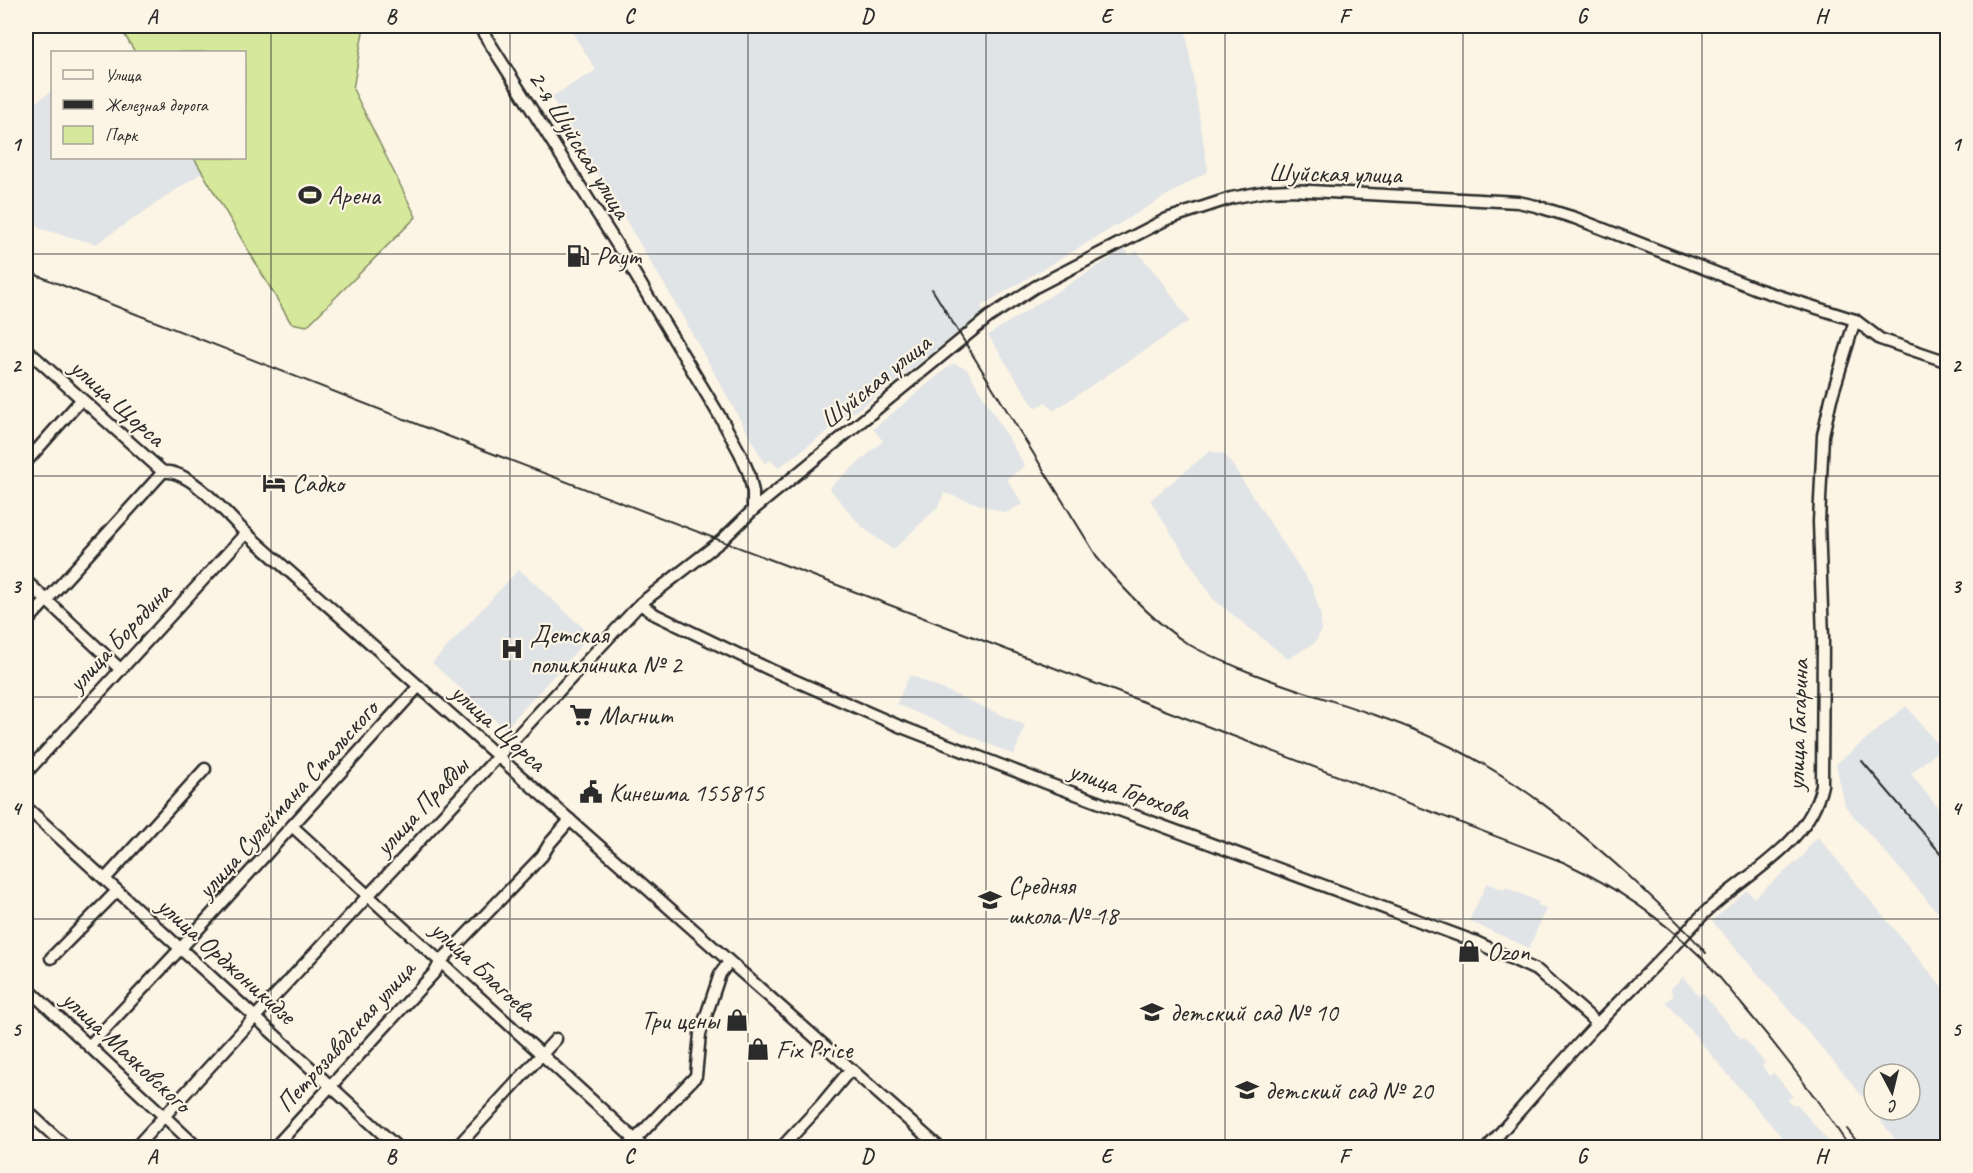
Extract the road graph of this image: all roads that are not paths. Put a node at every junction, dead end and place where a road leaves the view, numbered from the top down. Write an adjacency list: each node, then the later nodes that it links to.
1 (479, 26): 8 (street, 2-я Шуйская улица)
2 (1855, 320): 4 (street, Шуйская улица); 8 (street, Шуйская улица); 31 (street, улица Гагарина)
3 (26, 349): 5 (street, улица Щорса)
4 (1947, 362)
5 (81, 400): 6 (street); 7 (street, улица Щорса)
6 (26, 462)
7 (163, 472): 9 (street, улица Щорса); 11 (street)
8 (753, 510): 12 (street, улица Правды)
9 (246, 533): 14 (street, улица Бородина); 15 (street, улица Щорса)
10 (26, 581): 11 (street)
11 (46, 600): 13 (street); 14 (street)
12 (640, 604): 16 (street, улица Правды); 31 (street, улица Горохова)
13 (26, 623)
14 (119, 668): 18 (street, улица Бородина)
15 (419, 686): 16 (street, улица Щорса); 21 (street, улица Сулеймана Стальского)
16 (498, 756): 20 (street, улица Щорса); 24 (street, улица Правды)
17 (205, 770): 22 (street)
18 (26, 772)
19 (26, 807): 22 (street, улица Орджоникидзе)
20 (570, 820): 27 (street, Петрозаводская улица); 28 (street, улица Щорса)
21 (292, 826): 24 (street, улица Благоева); 25 (street, улица Сулеймана Стальского)
22 (105, 879): 25 (street, улица Орджоникидзе)
23 (113, 895): 26 (street)
24 (369, 895): 27 (street, улица Благоева); 30 (street, улица Правды)
25 (181, 948): 30 (street, улица Орджоникидзе); 33 (street, улица Сулеймана Стальского)
26 (51, 958)
27 (441, 961): 34 (street, улица Благоева); 36 (street, Петрозаводская улица)
28 (729, 962): 35 (street, улица Щорса); 39 (street)
29 (26, 988): 33 (street, улица Маяковского)
30 (256, 1016): 36 (street, улица Орджоникидзе); 38 (street, улица Правды)
31 (1598, 1024): 49 (street, улица Гагарина)
32 (556, 1039): 34 (street)
33 (89, 1046): 38 (street, улица Маяковского)
34 (542, 1054): 39 (street, улица Благоева); 45 (street)
35 (851, 1069): 47 (street); 48 (street, улица Щорса)
36 (331, 1085): 43 (street, Петрозаводская улица); 44 (street, улица Орджоникидзе)
37 (26, 1110): 40 (street)
38 (164, 1116): 41 (street, улица Правды); 42 (street, улица Маяковского)
39 (631, 1143): 46 (street, улица Благоева)
40 (67, 1148)
41 (135, 1148)
42 (198, 1148)
43 (274, 1148)
44 (398, 1148)
45 (456, 1148)
46 (644, 1148)
47 (781, 1148)
48 (940, 1148)
49 (1486, 1148)

